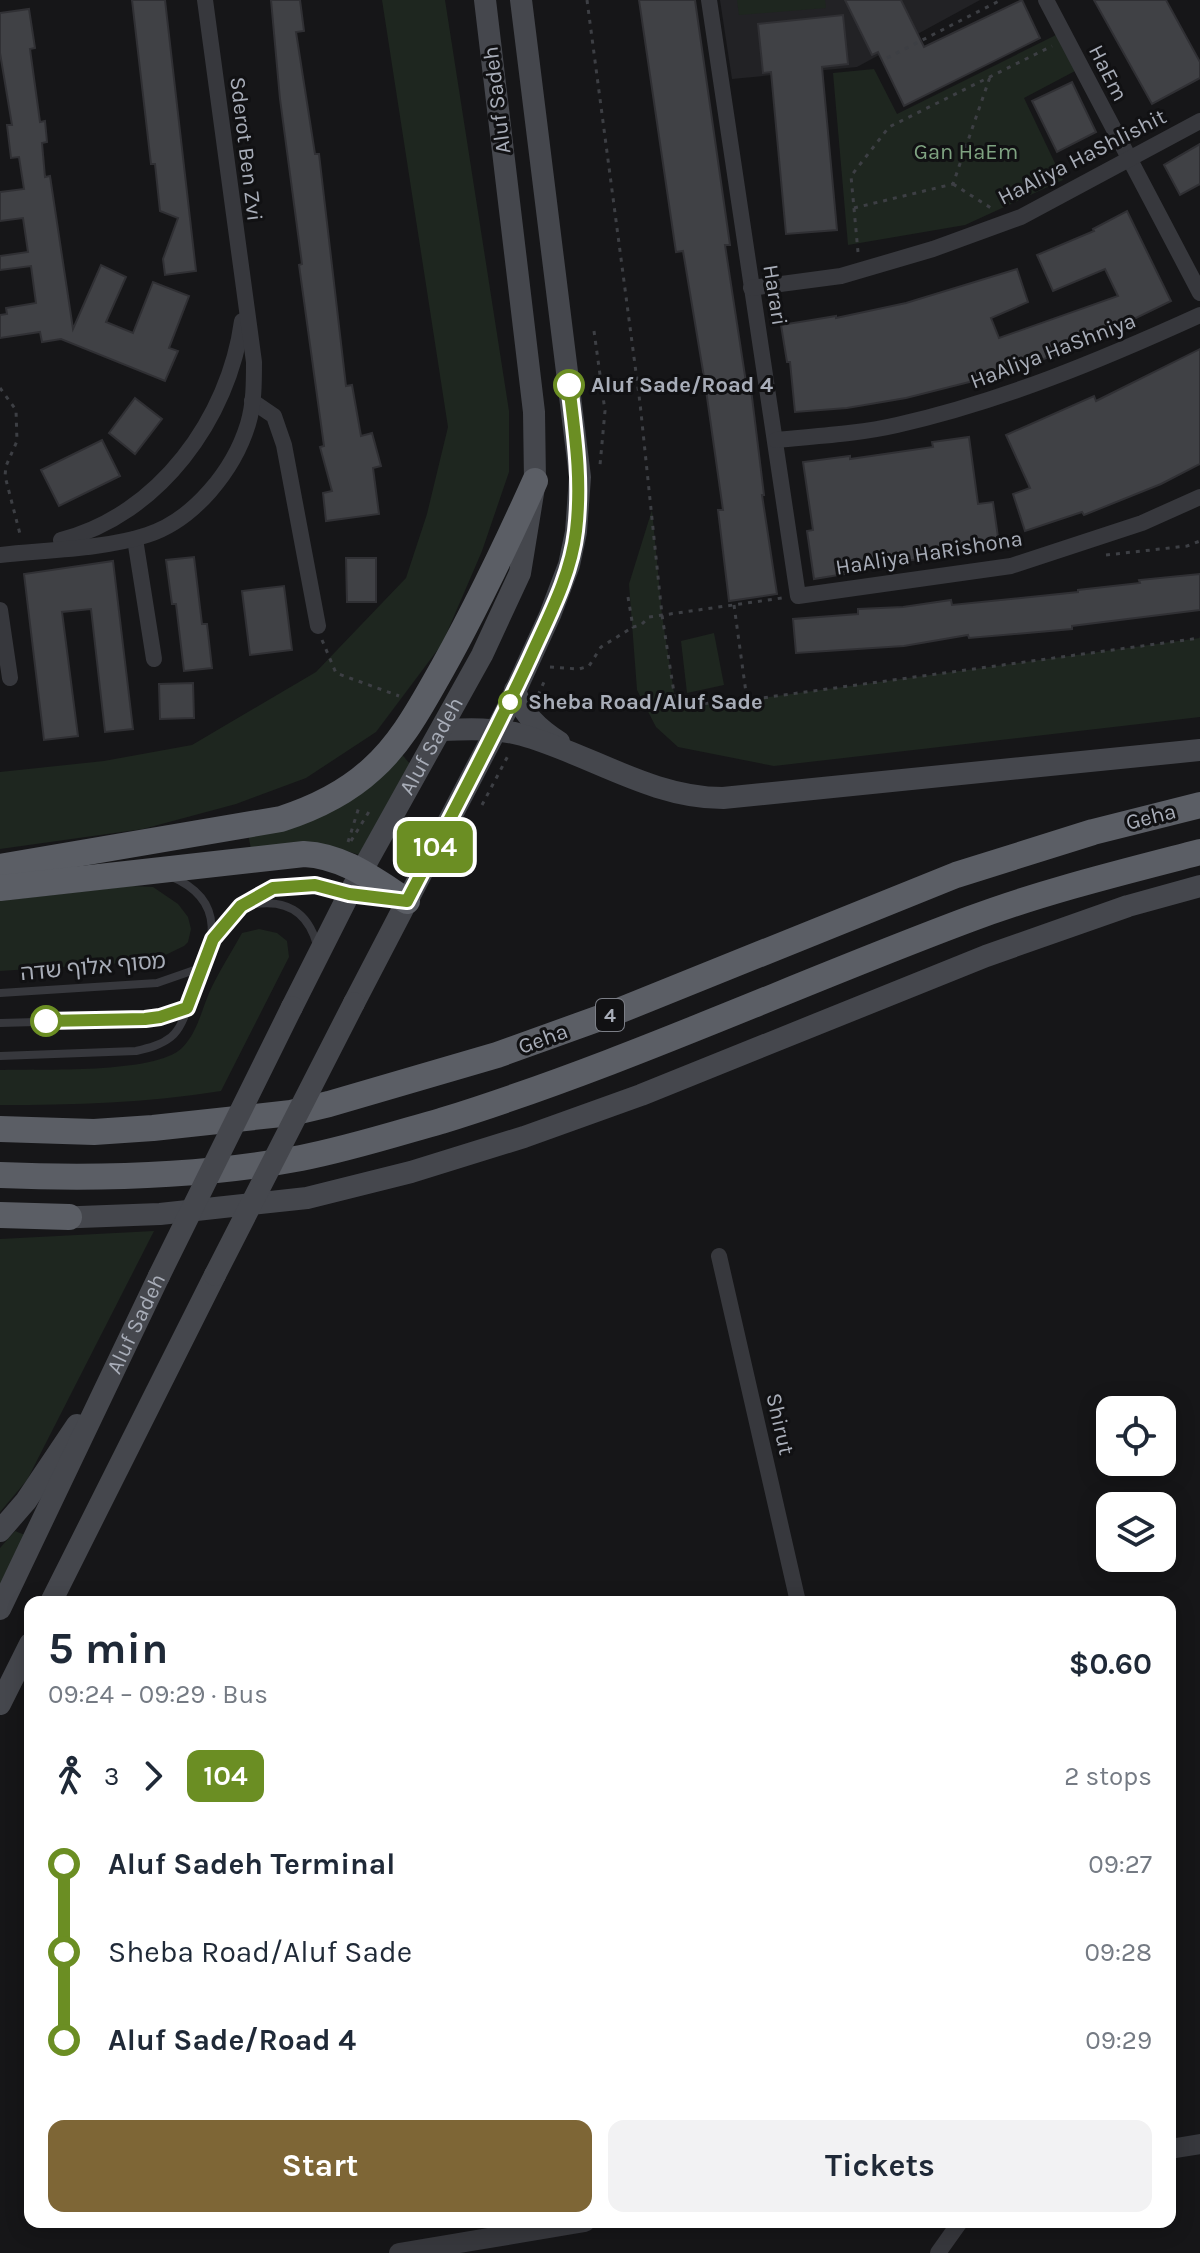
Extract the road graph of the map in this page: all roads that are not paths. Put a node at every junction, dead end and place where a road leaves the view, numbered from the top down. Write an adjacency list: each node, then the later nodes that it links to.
1 (205, 0): 10 (street, Sderot Ben Zvi)
2 (485, 0): 14 (main road, Aluf Sadeh)
3 (521, 0): 23 (main road, Aluf Sadeh)
4 (709, 0): 8 (street, Harari)
5 (1046, 0): 7 (street, HaEm)
6 (1200, 121): 7 (street, HaAliya HaShlishit)
7 (1128, 159): 8 (street, HaAliya HaShlishit); 9 (street, HaEm)
8 (751, 288): 13 (street, Harari)
9 (1200, 293)
10 (244, 303): 12 (street); 17 (street)
11 (1200, 315): 13 (street, HaAliya HaShniya)
12 (252, 401): 16 (street); 20 (street)
13 (776, 440): 18 (street, Harari)
14 (535, 481): 24 (main road, Aluf Sadeh); 30 (highway)
15 (1200, 497): 18 (street, HaAliya HaRishona)
16 (135, 539): 17 (street); 21 (street)
17 (0, 555)
18 (798, 596)
19 (0, 610): 22 (street)
20 (318, 626)
21 (154, 659)
22 (10, 678)
23 (515, 690): 25 (main road, Aluf Sadeh); 27 (main road)
24 (442, 730): 25 (main road); 32 (main road, Aluf Sadeh)
25 (495, 731): 27 (main road); 35 (main road, Aluf Sadeh)
26 (1200, 750): 27 (main road)
27 (573, 752)
28 (1200, 805): 44 (highway, Geha / 4)
29 (1200, 852): 45 (highway, Geha / 4)
30 (0, 867)
31 (155, 870): 32 (highway); 34 (highway); 37 (lane)
32 (351, 876): 35 (highway); 36 (lane); 38 (main road, Aluf Sadeh)
33 (1200, 886): 47 (main road)
34 (0, 888)
35 (407, 901): 52 (main road, Aluf Sadeh, bridge)
36 (241, 906): 37 (lane); 38 (lane)
37 (213, 939): 39 (lane)
38 (317, 959): 50 (main road, Aluf Sadeh, bridge)
39 (203, 967): 40 (lane, מסוף אלוף שדה); 41 (lane)
40 (0, 993)
41 (187, 1008): 42 (lane); 43 (lane)
42 (0, 1023)
43 (0, 1056)
44 (0, 1129)
45 (0, 1175)
46 (0, 1215): 47 (highway)
47 (69, 1217): 48 (main road)
48 (0, 1222)
49 (719, 1256): 53 (street, Shirut)
50 (114, 1372): 51 (main road); 54 (main road, Aluf Sadeh)
51 (0, 1531)
52 (54, 1596)
53 (797, 1596)
54 (0, 1609)
55 (24, 1656): 56 (main road)
56 (0, 1704)
57 (1200, 2144): 58 (street)
58 (1176, 2148)
59 (549, 2228): 61 (street)
60 (956, 2228): 62 (street)
61 (399, 2253)
62 (938, 2253)

